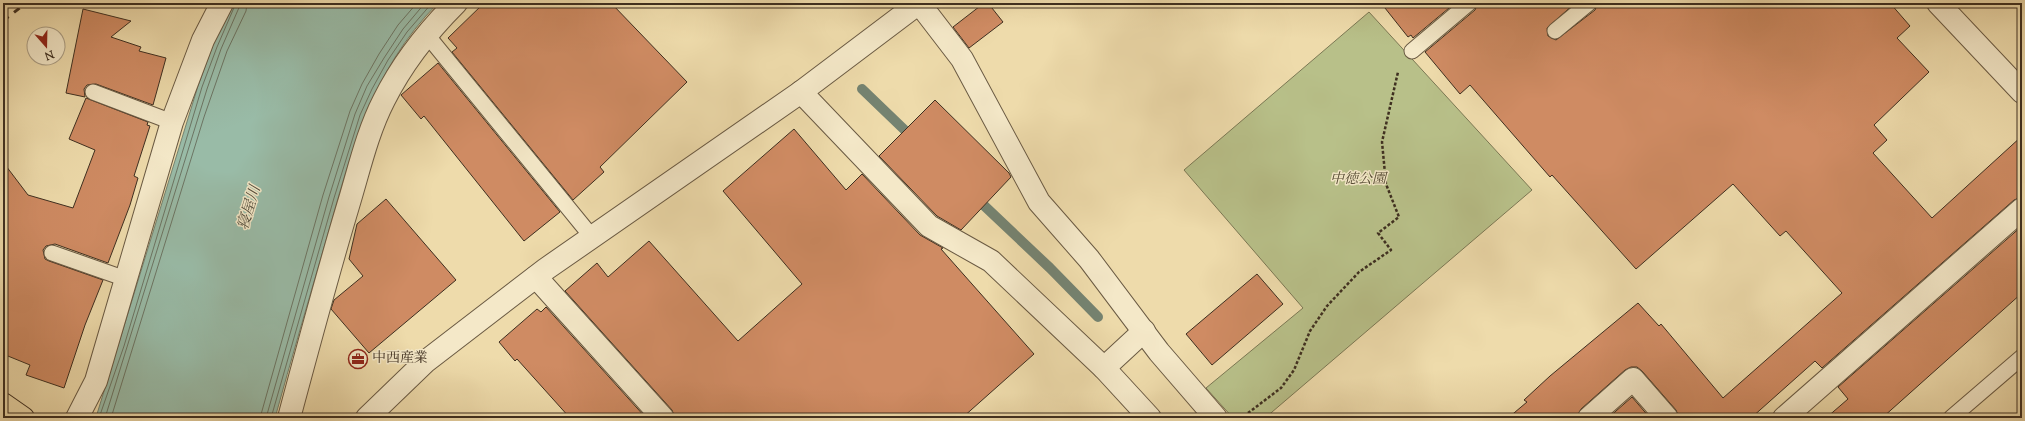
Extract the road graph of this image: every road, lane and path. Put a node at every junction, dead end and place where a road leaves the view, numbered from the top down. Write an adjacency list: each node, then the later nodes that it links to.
1 (222, 3): 13 (street)
2 (456, 3): 8 (street)
3 (919, 3): 11 (street); 19 (street)
4 (1469, 3): 9 (lane)
5 (1588, 3): 7 (lane)
6 (1938, 3): 12 (street)
7 (1555, 31)
8 (427, 35): 15 (lane); 25 (street)
9 (1412, 51): 30 (path)
10 (93, 92): 13 (lane)
11 (801, 92): 15 (street); 21 (street)
12 (2022, 92)
13 (172, 122): 18 (street)
14 (2022, 209): 33 (street)
15 (592, 237): 17 (street)
16 (52, 253): 18 (lane)
17 (536, 277): 26 (street); 27 (street)
18 (126, 278): 24 (street)
19 (1144, 331): 21 (street); 29 (street)
20 (2022, 357): 34 (lane)
21 (1104, 368): 28 (street)
22 (3, 404): 23 (main road)
23 (23, 418)
24 (77, 418)
25 (289, 418)
26 (367, 418)
27 (663, 418)
28 (1150, 418)
29 (1216, 418)
30 (1242, 418)
31 (1589, 418): 32 (street)
32 (1667, 418)
33 (1784, 418)
34 (1951, 418)

